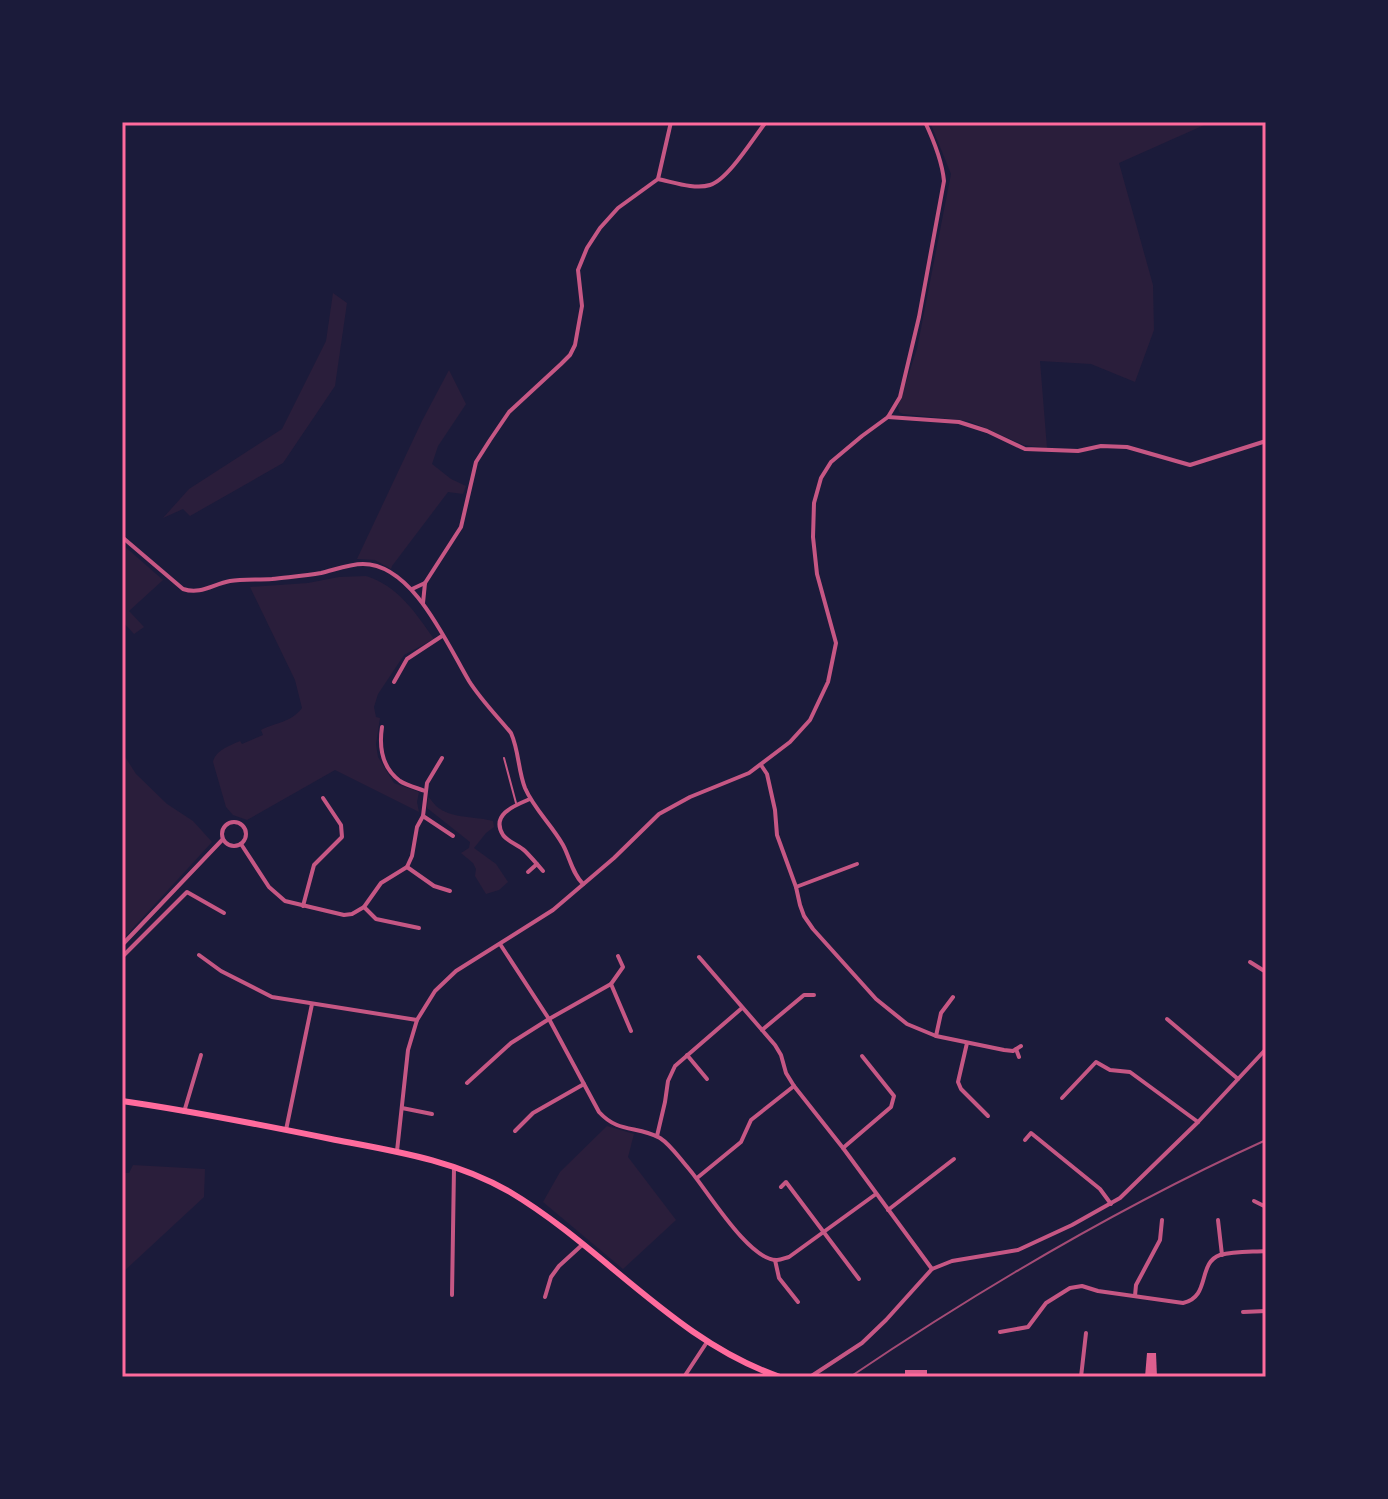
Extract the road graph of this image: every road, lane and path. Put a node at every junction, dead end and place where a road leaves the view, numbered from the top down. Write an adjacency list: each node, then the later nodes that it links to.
1 (671, 122): 4 (street)
2 (766, 122): 4 (street)
3 (925, 122): 5 (street)
4 (658, 179): 8 (street)
5 (888, 417): 6 (street); 16 (street)
6 (1266, 441)
7 (122, 537): 9 (street)
8 (425, 583): 9 (street); 10 (street)
9 (412, 589): 10 (street)
10 (423, 603): 11 (street)
11 (442, 636): 12 (street); 19 (street)
12 (394, 682)
13 (382, 727): 17 (street)
14 (442, 758): 17 (street)
15 (504, 758): 20 (lane)
16 (761, 765): 30 (street); 31 (street)
17 (425, 791): 21 (street)
18 (323, 798): 33 (street)
19 (530, 799): 20 (street); 30 (street)
20 (516, 805): 25 (street)
21 (423, 816): 22 (street); 27 (street)
22 (453, 836)
23 (223, 839): 24 (street); 24 (street); 40 (street)
24 (241, 844): 33 (street)
25 (537, 864): 28 (street); 29 (street)
26 (857, 864): 31 (street)
27 (407, 867): 32 (street); 34 (street)
28 (543, 871)
29 (528, 872)
30 (583, 884): 39 (street)
31 (796, 887): 57 (street)
32 (450, 891)
33 (303, 906): 34 (street)
34 (364, 907): 37 (street)
35 (224, 913): 43 (street)
36 (410, 918): 37 (street)
37 (407, 925): 38 (street)
38 (419, 928)
39 (500, 944): 52 (street); 54 (street)
40 (122, 945)
41 (199, 955): 50 (street)
42 (618, 956): 47 (street)
43 (122, 957)
44 (699, 957): 51 (street)
45 (1250, 962): 46 (street)
46 (1266, 972)
47 (611, 984): 52 (street); 56 (street)
48 (814, 995): 55 (street)
49 (953, 997): 57 (street)
50 (312, 1004): 54 (street); 80 (street)
51 (742, 1008): 55 (street); 61 (street)
52 (549, 1019): 68 (street); 69 (street)
53 (1167, 1019): 67 (street)
54 (417, 1020): 74 (street)
55 (762, 1030): 70 (street)
56 (631, 1031)
57 (936, 1036): 58 (street)
58 (967, 1043): 64 (street); 75 (street)
59 (1266, 1049): 63 (street)
60 (201, 1055): 76 (street)
61 (687, 1055): 66 (street); 82 (street)
62 (862, 1056): 84 (street)
63 (1260, 1056): 65 (street); 67 (street)
64 (1019, 1057)
65 (1266, 1061)
66 (707, 1079)
67 (1238, 1079): 79 (street)
68 (467, 1083)
69 (584, 1084): 81 (street); 82 (street)
70 (794, 1086): 84 (street); 88 (street)
71 (1062, 1098): 79 (street)
72 (122, 1101): 76 (main road)
73 (987, 1104): 75 (street)
74 (402, 1108): 77 (street); 85 (street)
75 (983, 1110): 78 (street)
76 (184, 1112): 80 (main road)
77 (432, 1114)
78 (988, 1116)
79 (1198, 1122): 92 (street)
80 (286, 1130): 85 (main road)
81 (515, 1131)
82 (657, 1136): 88 (street)
83 (1025, 1140): 92 (street)
84 (843, 1148): 90 (street)
85 (397, 1151): 87 (main road)
86 (954, 1159): 94 (street)
87 (454, 1166): 98 (main road); 104 (street)
88 (697, 1178): 101 (street)
89 (781, 1187): 97 (street)
90 (876, 1194): 94 (street); 97 (street)
91 (1254, 1201): 93 (street)
92 (1111, 1204): 102 (street)
93 (1266, 1207)
94 (888, 1210): 102 (street)
95 (1162, 1220): 105 (street)
96 (1218, 1220): 100 (street)
97 (824, 1231): 101 (street); 103 (street)
98 (584, 1244): 106 (street); 112 (main road)
99 (1266, 1251): 100 (street)
100 (1222, 1255): 105 (street)
101 (775, 1260): 107 (street)
102 (932, 1269): 115 (street)
103 (859, 1279)
104 (452, 1295)
105 (1135, 1296): 110 (street)
106 (545, 1297)
107 (798, 1302)
108 (1266, 1311): 109 (street)
109 (1243, 1312)
110 (1000, 1332)
111 (1086, 1333): 116 (street)
112 (707, 1342): 113 (street); 114 (main road)
113 (684, 1377)
114 (780, 1377)
115 (810, 1377)
116 (1081, 1377)

